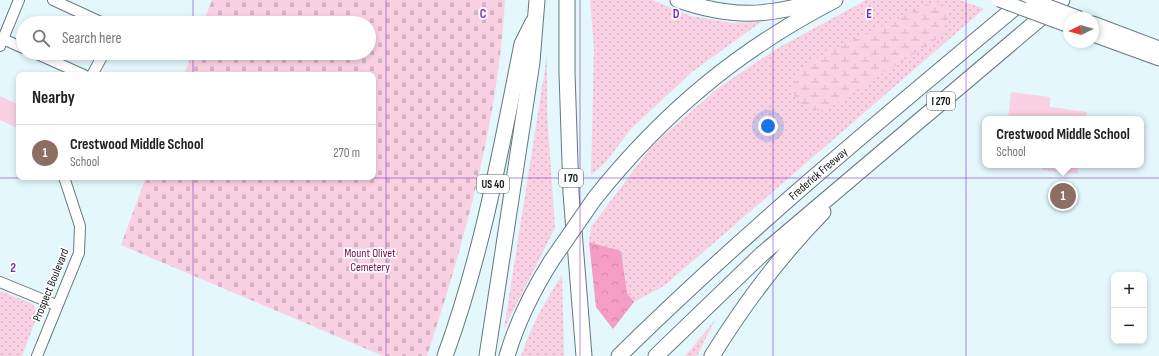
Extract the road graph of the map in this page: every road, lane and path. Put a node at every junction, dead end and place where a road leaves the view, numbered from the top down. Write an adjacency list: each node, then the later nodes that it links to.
1 (19, 0): 17 (street)
2 (53, 0): 13 (street)
3 (567, 0): 33 (highway, I 70)
4 (678, 0): 5 (highway)
5 (821, 0)
6 (835, 0): 32 (highway, bridge)
7 (999, 0): 14 (main road, bridge)
8 (1024, 0): 34 (highway, Frederick Freeway)
9 (1032, 0): 12 (main road, bridge)
10 (1062, 0): 25 (highway, I 270)
11 (537, 6): 30 (highway, US 40); 31 (highway)
12 (1064, 12)
13 (88, 16)
14 (1063, 24)
15 (1099, 25): 19 (main road)
16 (1099, 36): 20 (main road)
17 (2, 42): 18 (street)
18 (16, 46)
19 (1159, 48)
20 (1159, 59)
21 (51, 60): 23 (street)
22 (100, 60): 24 (street)
23 (77, 72)
24 (94, 72)
25 (889, 144): 35 (highway, Frederick Freeway); 36 (highway)
26 (65, 180): 28 (street, Prospect Boulevard)
27 (0, 282): 28 (street)
28 (56, 305): 29 (street, Prospect Boulevard)
29 (37, 356)
30 (445, 356)
31 (487, 356)
32 (507, 356)
33 (584, 356)
34 (619, 356)
35 (656, 356)
36 (712, 356)

